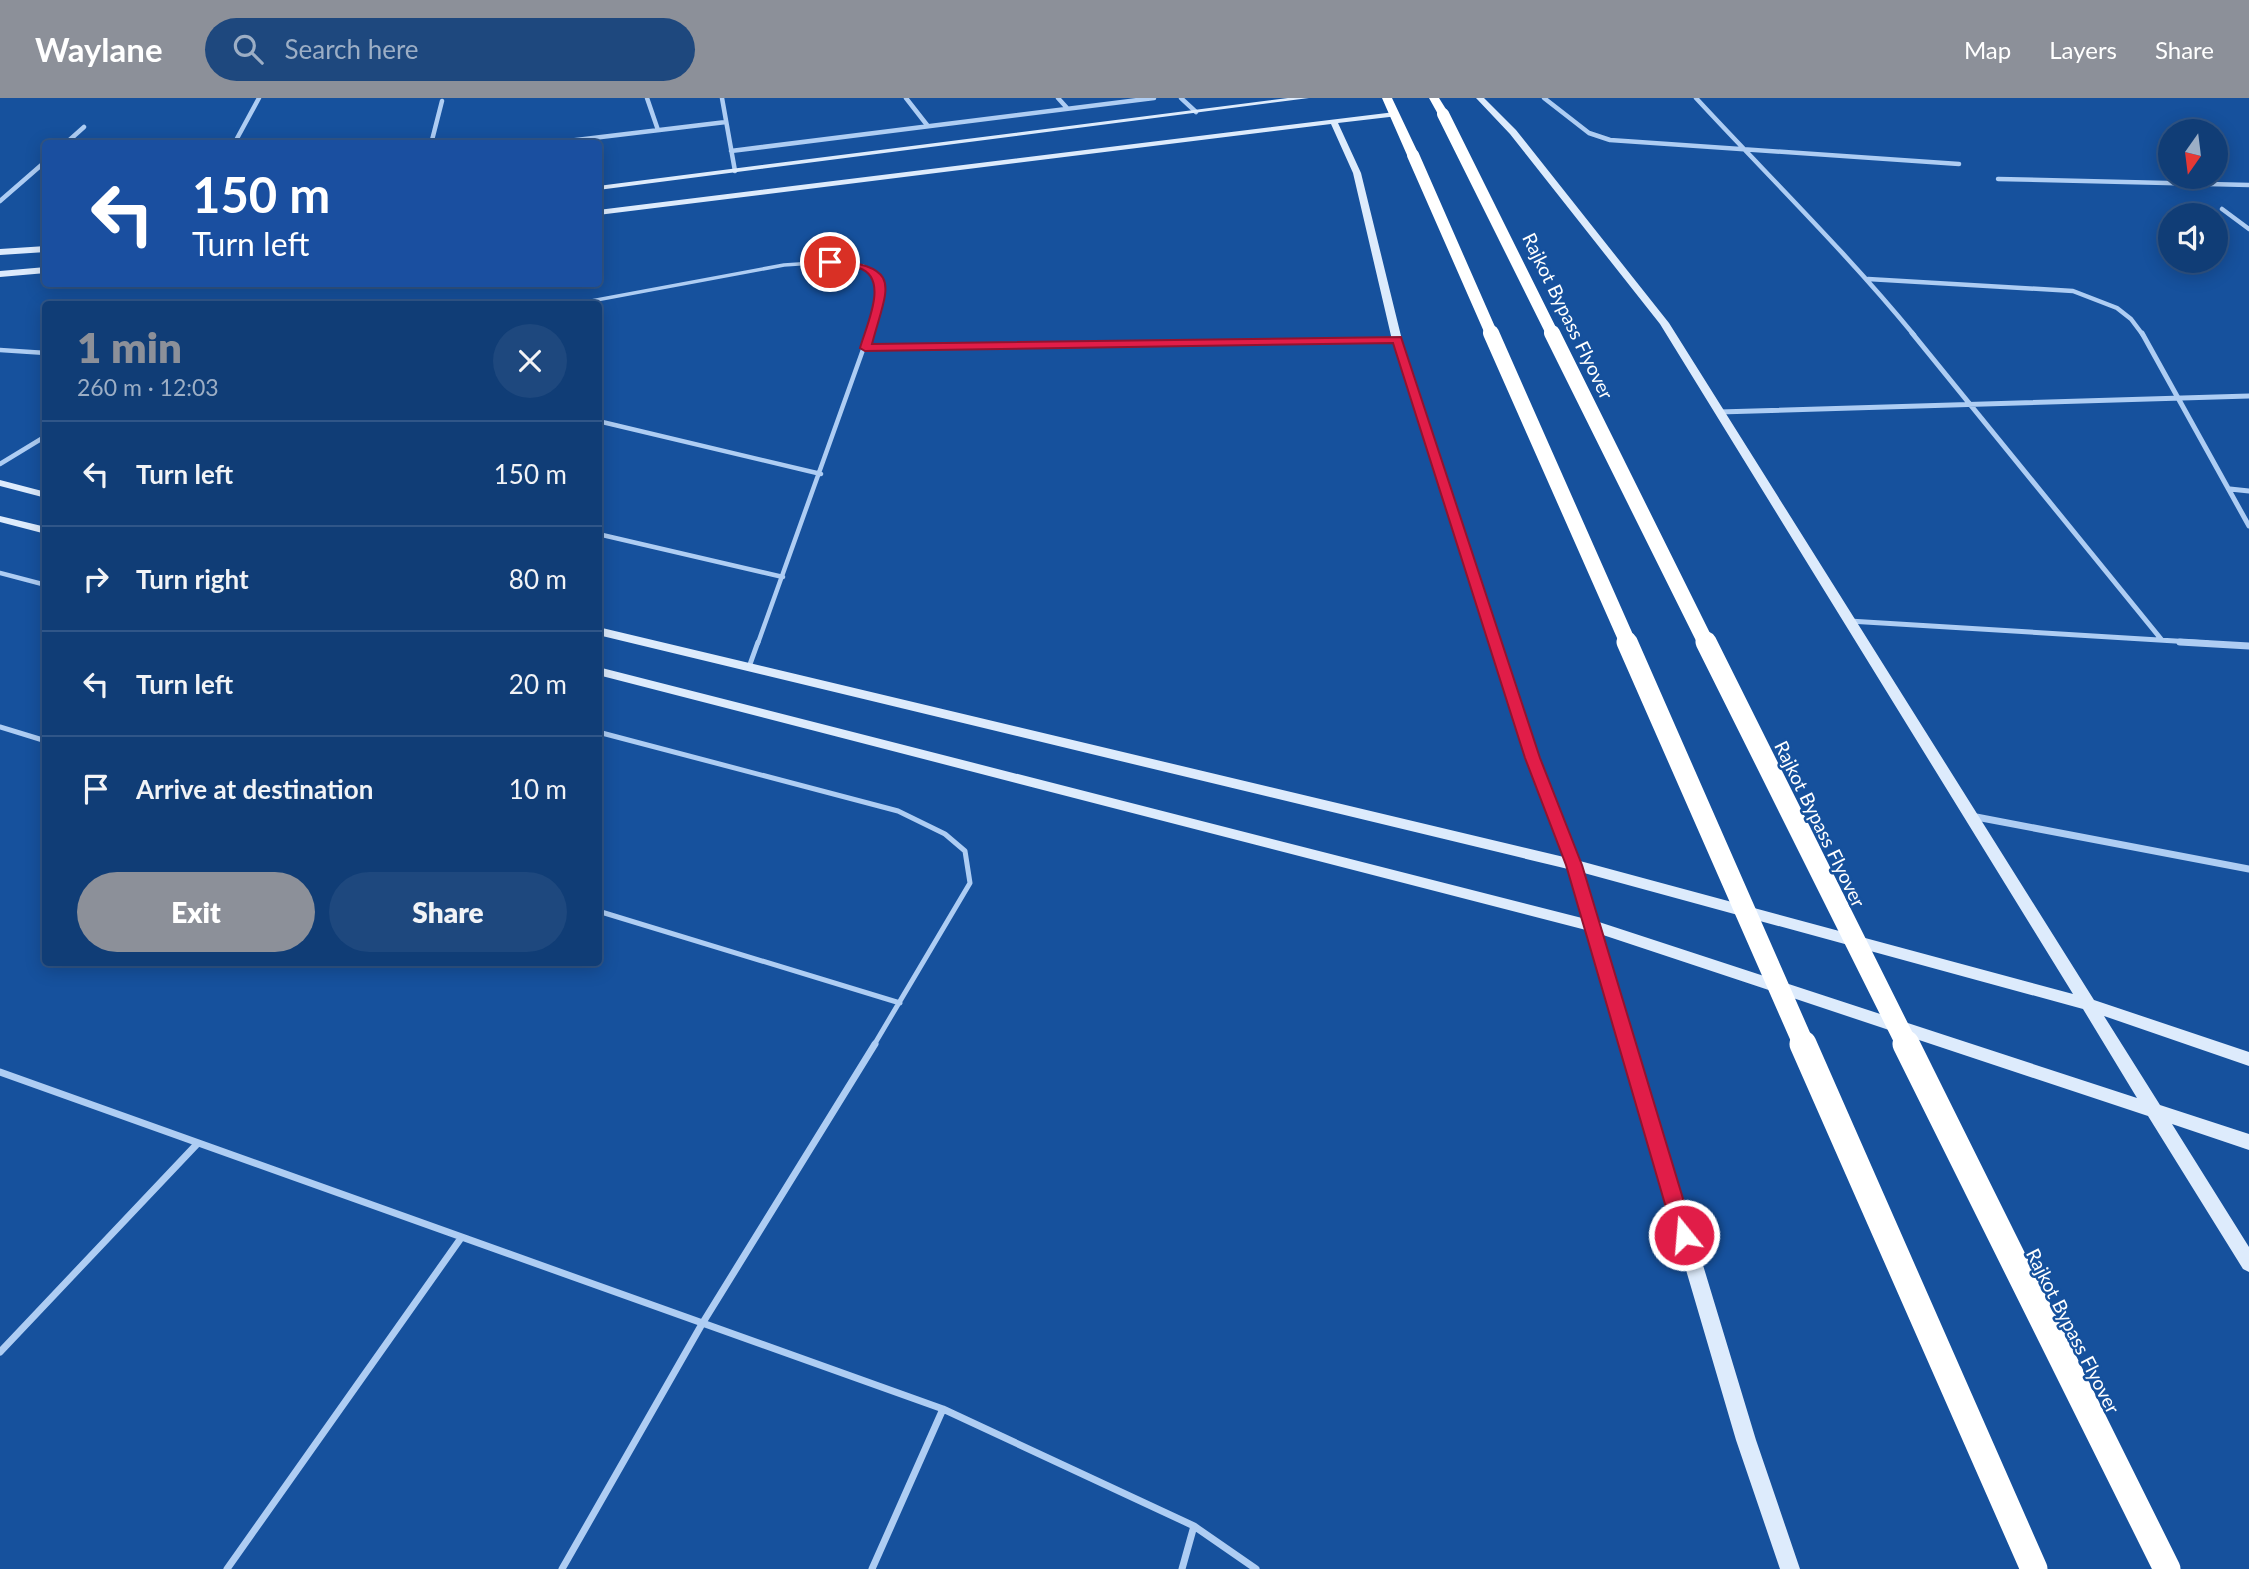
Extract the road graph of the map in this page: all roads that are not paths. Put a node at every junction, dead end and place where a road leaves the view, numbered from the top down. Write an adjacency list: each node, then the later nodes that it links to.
1 (259, 98): 24 (street)
2 (647, 98): 22 (street)
3 (722, 98): 19 (street)
4 (905, 98): 20 (street)
5 (1058, 98): 15 (street)
6 (1154, 98): 15 (street)
7 (1181, 98): 16 (street)
8 (1305, 98): 16 (street)
9 (1387, 98): 17 (highway)
10 (1480, 98): 52 (street)
11 (1544, 98): 27 (street)
12 (1696, 98): 27 (street)
13 (442, 101): 25 (street)
14 (1438, 106): 102 (highway, Rajkot Bypass Flyover, bridge)
15 (1067, 108): 20 (street)
16 (1196, 112): 31 (street)
17 (1395, 114): 18 (street); 101 (highway, bridge)
18 (1333, 121): 36 (street); 45 (street)
19 (726, 122): 22 (street); 28 (street)
20 (927, 125): 28 (street)
21 (84, 127): 23 (street)
22 (657, 130): 26 (street)
23 (69, 140)
24 (236, 140)
25 (432, 140)
26 (576, 140)
27 (1741, 149): 30 (street); 43 (street)
28 (731, 151): 31 (street)
29 (42, 164): 35 (street)
30 (1959, 164)
31 (735, 171): 34 (street)
32 (1997, 179): 33 (street)
33 (2249, 185)
34 (602, 188)
35 (1, 199)
36 (602, 212)
37 (2228, 213): 38 (street)
38 (2249, 229)
39 (42, 249): 40 (street)
40 (0, 252)
41 (42, 270): 42 (street)
42 (0, 274)
43 (1868, 279): 50 (street); 51 (street)
44 (591, 301): 46 (lane)
45 (1397, 340): 46 (lane); 78 (street)
46 (865, 348): 56 (lane)
47 (0, 350): 48 (lane)
48 (42, 353)
49 (2249, 396): 50 (street)
50 (2176, 398): 51 (street); 58 (street)
51 (1970, 404): 52 (street); 70 (street)
52 (1719, 412): 68 (street)
53 (602, 422): 56 (lane)
54 (42, 438): 55 (lane)
55 (0, 464)
56 (821, 474): 66 (lane)
57 (0, 483): 60 (street)
58 (2230, 489): 59 (street); 62 (street)
59 (2249, 491)
60 (42, 494)
61 (0, 519): 63 (street)
62 (2249, 526)
63 (42, 530)
64 (602, 535): 66 (lane)
65 (0, 573): 67 (lane)
66 (783, 577): 72 (lane)
67 (42, 584)
68 (1849, 621): 70 (street); 77 (street)
69 (602, 632): 72 (street)
70 (2161, 639): 71 (street)
71 (2249, 646)
72 (749, 668): 78 (street)
73 (602, 672): 81 (street)
74 (0, 727): 76 (lane)
75 (602, 733): 82 (lane)
76 (42, 740)
77 (1970, 816): 79 (street); 83 (street)
78 (1574, 865): 81 (street); 83 (street)
79 (2249, 869)
80 (602, 912): 82 (lane)
81 (1591, 926): 86 (street); 100 (street)
82 (900, 1003): 91 (lane)
83 (2090, 1006): 84 (street); 86 (street)
84 (2249, 1059)
85 (0, 1072): 88 (lane)
86 (2155, 1111): 87 (street); 90 (street)
87 (2249, 1142)
88 (198, 1143): 89 (lane); 92 (lane)
89 (461, 1238): 91 (lane); 95 (lane)
90 (2249, 1263)
91 (702, 1324): 93 (lane); 96 (lane)
92 (0, 1352)
93 (943, 1409): 94 (lane); 97 (lane)
94 (1194, 1526): 98 (lane); 99 (lane)
95 (227, 1569)
96 (562, 1569)
97 (872, 1569)
98 (1182, 1569)
99 (1256, 1569)
100 (1790, 1569)
101 (2034, 1569)
102 (2167, 1569)

